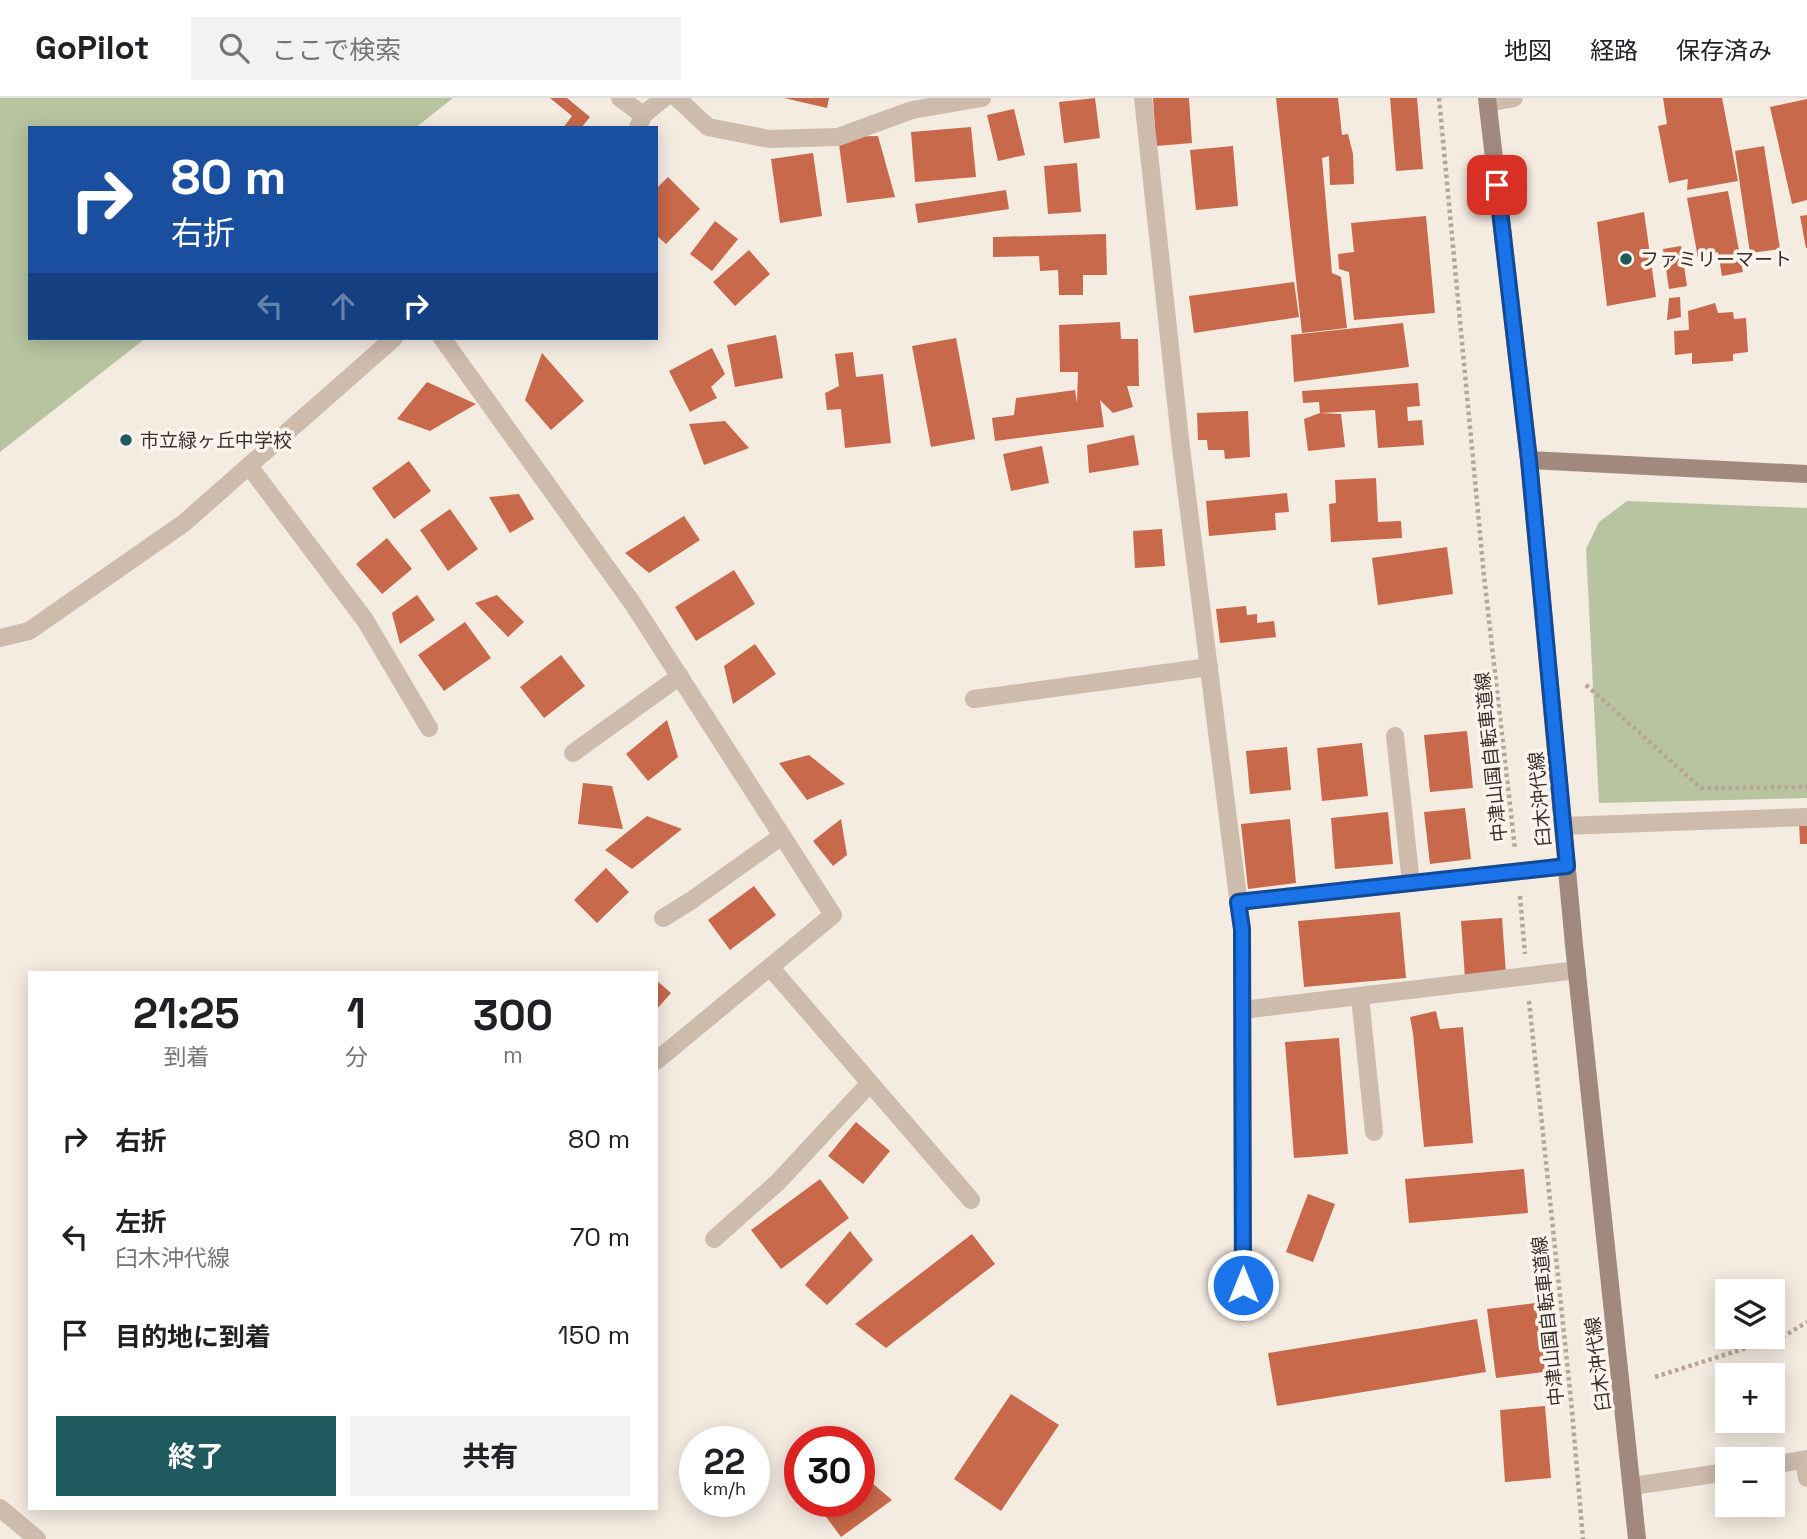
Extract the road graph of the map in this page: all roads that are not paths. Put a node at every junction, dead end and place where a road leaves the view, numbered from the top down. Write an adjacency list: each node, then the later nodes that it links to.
1 (620, 98): 8 (street)
2 (664, 98): 8 (street)
3 (677, 98): 4 (street)
4 (982, 98)
5 (1143, 98): 15 (street)
6 (1514, 98): 7 (street)
7 (1487, 100): 11 (main road, 臼木沖代線)
8 (640, 122)
9 (392, 340): 12 (street)
10 (443, 340): 16 (street)
11 (1529, 460): 13 (main road); 22 (main road, 臼木沖代線)
12 (249, 466): 14 (street); 18 (street)
13 (1807, 474)
14 (0, 638)
15 (1209, 667): 17 (street); 26 (street)
16 (680, 676): 20 (street); 23 (street)
17 (974, 699)
18 (429, 728)
19 (1395, 736): 25 (street)
20 (573, 753)
21 (1807, 817): 22 (street)
22 (1564, 826): 24 (main road, 臼木沖代線)
23 (782, 836): 27 (street); 28 (street)
24 (1567, 866): 25 (street); 29 (main road, 臼木沖代線)
25 (1411, 883): 26 (street)
26 (1238, 902): 31 (street)
27 (663, 918)
28 (770, 967): 32 (street); 33 (street)
29 (1577, 970): 30 (street); 42 (main road, 臼木沖代線)
30 (1360, 997): 31 (street); 34 (street)
31 (1242, 1010): 37 (street)
32 (658, 1059)
33 (870, 1083): 35 (street); 36 (street)
34 (1374, 1132)
35 (971, 1200)
36 (714, 1239)
37 (1243, 1313)
38 (1805, 1459): 39 (street); 41 (street)
39 (1785, 1463)
40 (1715, 1474): 42 (street)
41 (1807, 1478)
42 (1633, 1486): 45 (main road, 臼木沖代線)
43 (0, 1508): 44 (street)
44 (37, 1539)
45 (1637, 1539)

